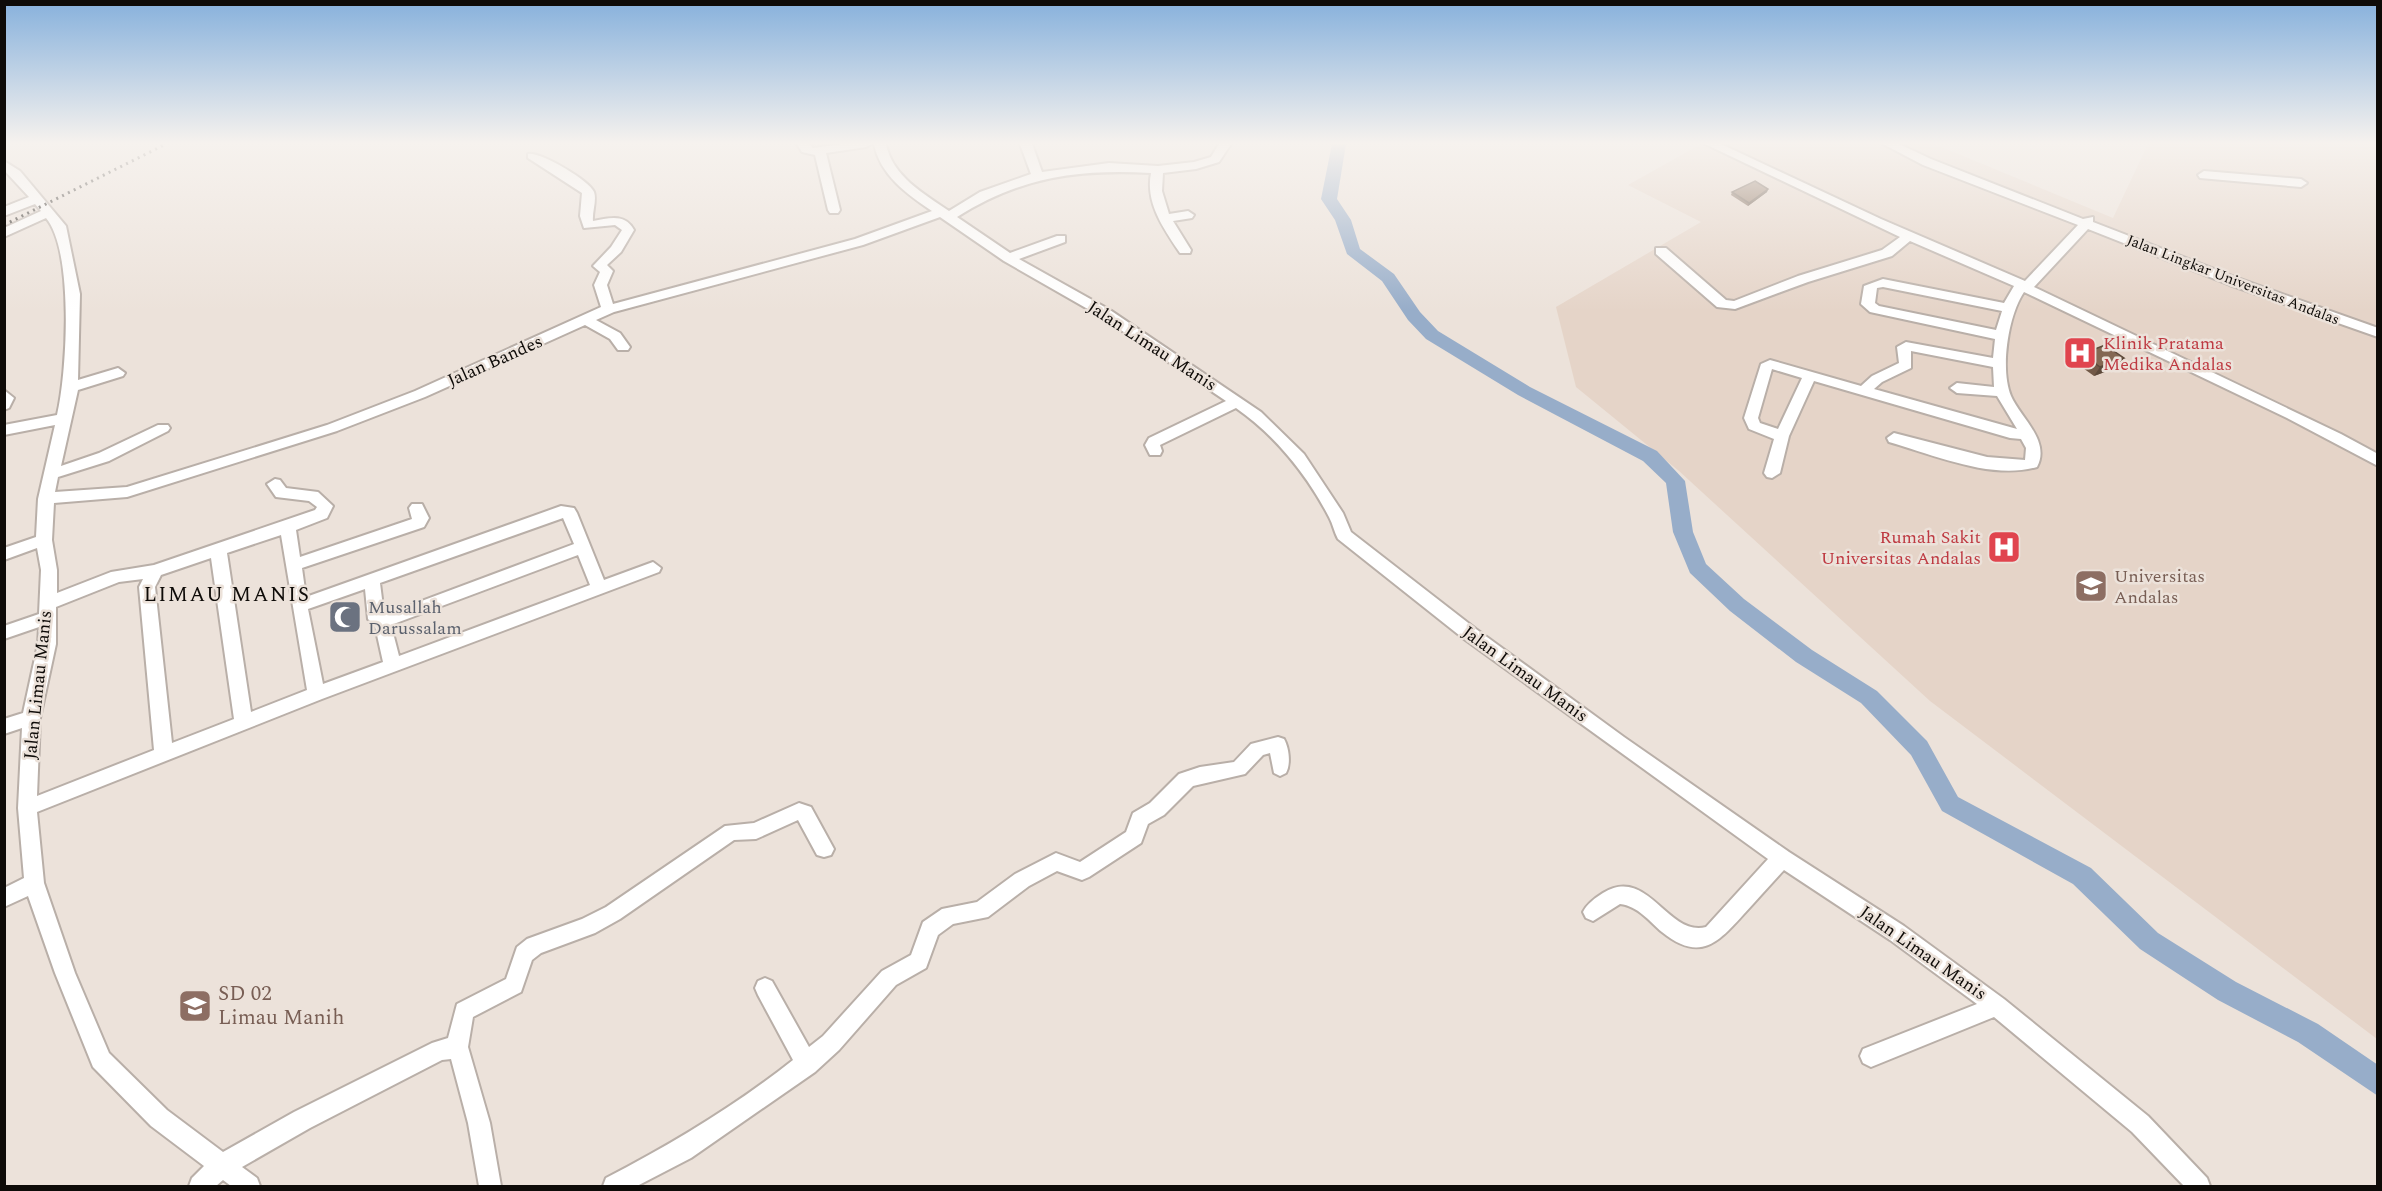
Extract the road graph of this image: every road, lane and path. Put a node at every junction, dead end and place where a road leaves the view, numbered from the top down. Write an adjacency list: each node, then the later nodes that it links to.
1 (34, 200): 12 (street)
2 (39, 200): 13 (street, Jalan Limau Manis)
3 (589, 200): 27 (street)
4 (832, 200): 11 (street)
5 (926, 200): 14 (street, Jalan Limau Manis)
6 (975, 200): 14 (street, Jalan Bandes)
7 (1158, 200): 16 (street)
8 (1831, 200): 19 (street)
9 (2031, 200): 17 (street, Jalan Lingkar Universitas Andalas)
10 (2036, 200): 17 (street, Jalan Lingkar Universitas Andalas)
11 (834, 210)
12 (4, 212)
13 (49, 212): 18 (street); 36 (street, Jalan Limau Manis)
14 (945, 214): 23 (street, Jalan Limau Manis); 27 (street, Jalan Bandes)
15 (1188, 215): 16 (street)
16 (1165, 218): 21 (street)
17 (2088, 222): 24 (street, Jalan Lingkar Universitas Andalas); 25 (street)
18 (4, 233)
19 (1909, 236): 22 (street); 25 (street)
20 (1061, 239): 23 (street)
21 (1185, 250)
22 (1661, 251)
23 (1010, 258): 41 (street, Jalan Limau Manis)
24 (2237, 280): 29 (street, Jalan Lingkar Universitas Andalas); 30 (street, Jalan Lingkar Universitas Andalas)
25 (2026, 286): 26 (street); 50 (street)
26 (2008, 308): 31 (street); 31 (street)
27 (609, 309): 28 (street, Jalan Bandes)
28 (587, 320): 32 (street); 57 (street, Jalan Bandes)
29 (2378, 327)
30 (2378, 333)
31 (2003, 336): 33 (street)
32 (623, 347)
33 (2000, 364): 38 (street); 39 (street)
34 (118, 373): 36 (street)
35 (1810, 375): 38 (street); 48 (street); 48 (street)
36 (71, 387): 44 (street, Jalan Limau Manis)
37 (1957, 388): 39 (street)
38 (1864, 391): 47 (street)
39 (2002, 392): 47 (street)
40 (4, 395): 42 (street)
41 (1236, 402): 51 (street); 82 (street, Jalan Limau Manis)
42 (4, 405)
43 (4, 418): 45 (street)
44 (63, 419): 45 (street); 55 (street, Jalan Limau Manis)
45 (4, 428)
46 (163, 428): 55 (street)
47 (2026, 433): 49 (street)
48 (1782, 436): 54 (street)
49 (1893, 438)
50 (2359, 446): 52 (street); 53 (street)
51 (1155, 451)
52 (2378, 452)
53 (2378, 461)
54 (1772, 473)
55 (52, 474): 57 (street, Jalan Limau Manis)
56 (275, 484): 59 (street)
57 (46, 499): 60 (street, Jalan Limau Manis)
58 (417, 508): 64 (street)
59 (288, 527): 62 (street); 64 (street)
60 (44, 540): 63 (street); 70 (street, Jalan Limau Manis)
61 (584, 546): 67 (street); 68 (street); 71 (street)
62 (218, 550): 66 (street); 76 (street)
63 (4, 554)
64 (294, 565): 69 (street)
65 (653, 568): 68 (street)
66 (155, 571): 70 (street); 78 (street)
67 (372, 581): 69 (street); 71 (street)
68 (599, 587): 73 (street)
69 (299, 606): 74 (street)
70 (47, 611): 72 (street); 75 (street, Jalan Limau Manis)
71 (382, 622): 73 (street)
72 (4, 633)
73 (393, 666): 74 (street)
74 (316, 694): 76 (street)
75 (32, 718): 77 (street); 80 (street, Jalan Limau Manis)
76 (244, 723): 78 (street)
77 (4, 726)
78 (164, 754): 80 (street)
79 (1280, 768): 90 (street)
80 (27, 808): 83 (street, Jalan Limau Manis)
81 (824, 849): 88 (street)
82 (1782, 858): 85 (street); 87 (street, Jalan Limau Manis)
83 (34, 883): 84 (street); 91 (street, Jalan Limau Manis)
84 (4, 898)
85 (1593, 912)
86 (765, 988): 90 (street)
87 (1997, 1006): 89 (street); 96 (street, Jalan Limau Manis)
88 (457, 1047): 91 (street); 94 (street)
89 (1871, 1056)
90 (807, 1064): 95 (street)
91 (221, 1166): 92 (street); 93 (street, Jalan Limau Manis)
92 (200, 1186)
93 (249, 1186)
94 (490, 1186)
95 (614, 1186)
96 (2199, 1186)

